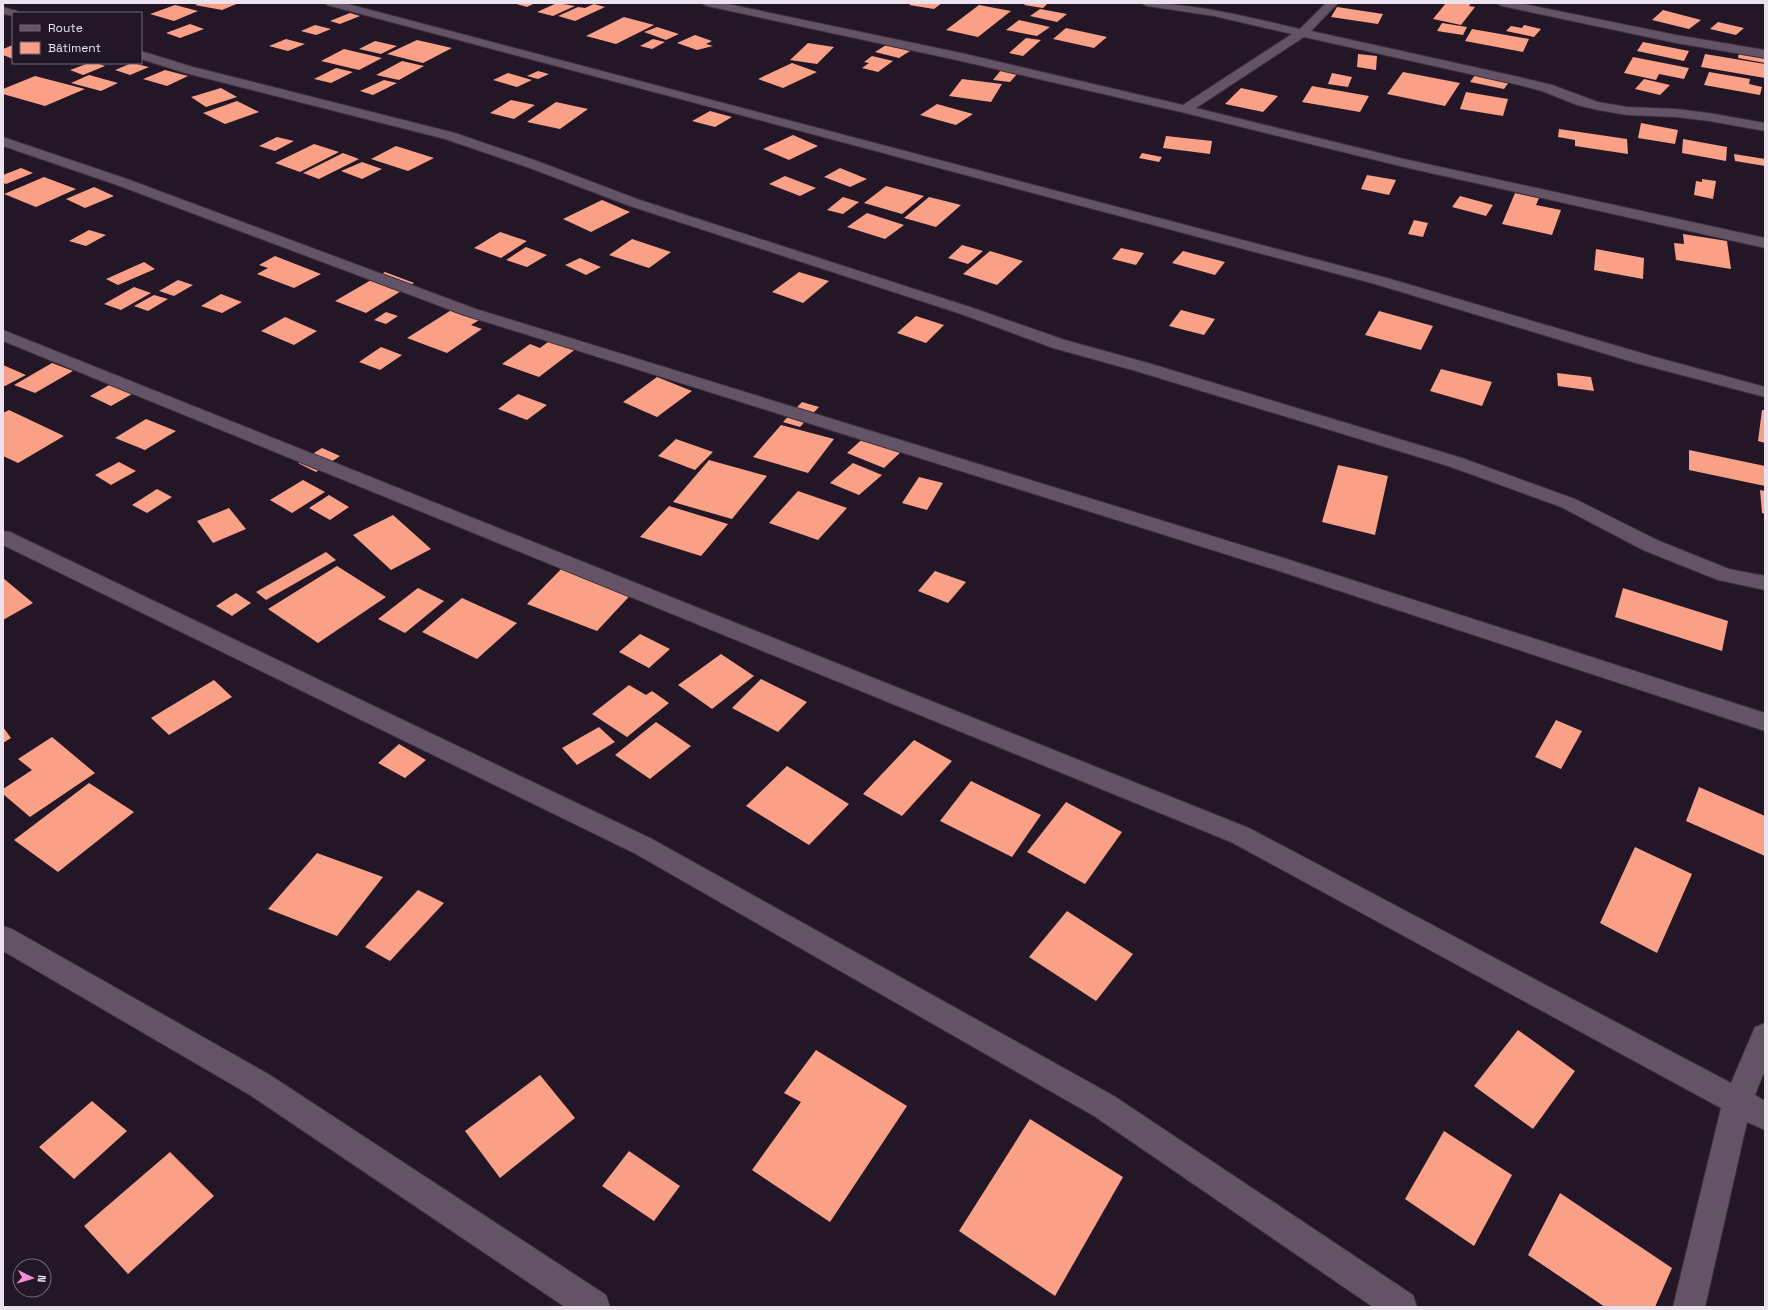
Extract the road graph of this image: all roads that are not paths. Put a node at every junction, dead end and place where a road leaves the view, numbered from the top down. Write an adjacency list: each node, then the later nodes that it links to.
1 (331, 3): 14 (street)
2 (707, 3): 9 (street)
3 (1147, 3): 6 (street)
4 (1332, 3): 6 (street)
5 (1502, 3): 7 (street)
6 (1302, 32): 9 (street); 10 (street)
7 (1765, 54)
8 (142, 55): 16 (street)
9 (1185, 109): 12 (street)
10 (1765, 127)
11 (3, 141): 17 (street)
12 (1765, 243)
13 (3, 335): 20 (street)
14 (1765, 392)
15 (3, 537): 23 (street)
16 (1765, 583)
17 (1765, 722)
18 (3, 937): 22 (street)
19 (1765, 1036): 20 (street)
20 (1738, 1103): 21 (street); 24 (street)
21 (1765, 1116)
22 (594, 1307)
23 (1401, 1307)
24 (1689, 1307)

